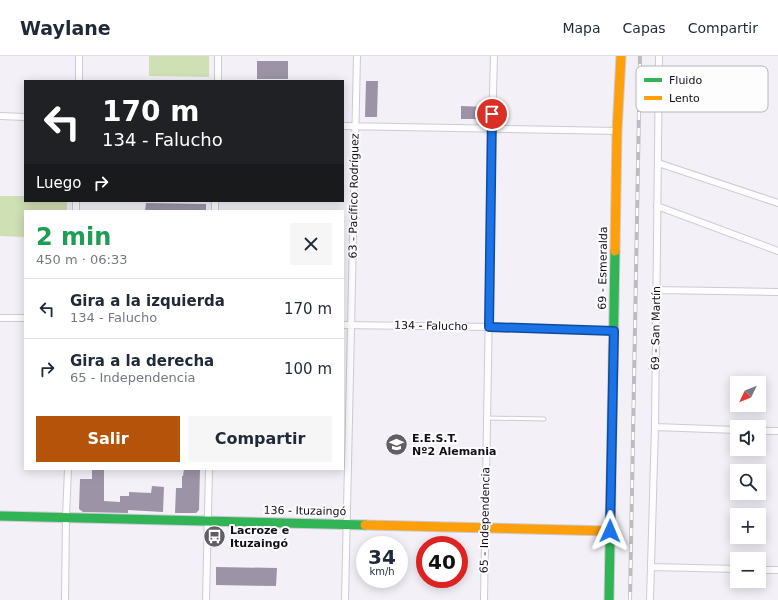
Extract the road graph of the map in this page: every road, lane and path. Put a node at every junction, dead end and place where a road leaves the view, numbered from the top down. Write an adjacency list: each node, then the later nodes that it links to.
1 (79, 56): 6 (street)
2 (218, 56): 7 (street)
3 (357, 56): 12 (street, 63 - Pacífico Rodríguez)
4 (494, 56): 13 (street, 65 - Independencia)
5 (621, 56): 14 (street, 69 - Esmeralda)
6 (79, 80)
7 (218, 80)
8 (659, 112): 15 (street, 69 - San Martín)
9 (0, 116): 10 (street)
10 (24, 117)
11 (344, 126): 12 (street)
12 (356, 126): 13 (street); 24 (street, 63 - Pacífico Rodríguez)
13 (492, 128): 14 (street); 25 (street, 65 - Independencia)
14 (617, 131): 26 (street, 69 - Esmeralda)
15 (658, 163): 16 (street); 17 (street, 69 - San Martín)
16 (778, 203)
17 (657, 206): 18 (street); 19 (street, 69 - San Martín)
18 (778, 251)
19 (656, 290): 20 (street); 29 (street, 69 - San Martín)
20 (778, 292)
21 (0, 318): 22 (street)
22 (24, 318)
23 (344, 325): 24 (street, 134 - Falucho)
24 (352, 326): 25 (street, 134 - Falucho); 38 (street, 63 - Pacífico Rodríguez)
25 (489, 327): 26 (street, 134 - Falucho); 27 (street, 65 - Independencia)
26 (614, 331): 40 (street, 69 - Esmeralda)
27 (487, 418): 28 (lane); 39 (street, 65 - Independencia)
28 (544, 419)
29 (655, 427): 30 (street); 41 (street, 69 - San Martín)
30 (730, 430)
31 (766, 431): 32 (street)
32 (778, 431)
33 (68, 470): 36 (street)
34 (209, 470): 37 (street)
35 (0, 516): 36 (street, 136 - Ituzaingó)
36 (66, 517): 37 (street, 136 - Ituzaingó); 45 (street)
37 (208, 521): 38 (street, 136 - Ituzaingó); 46 (street)
38 (346, 524): 39 (street, 136 - Ituzaingó); 47 (street, 63 - Pacífico Rodríguez)
39 (486, 528): 40 (street, 136 - Ituzaingó); 48 (street, 65 - Independencia)
40 (610, 531): 49 (street, 69 - Esmeralda)
41 (651, 567): 42 (street); 50 (street, 69 - San Martín)
42 (730, 569)
43 (766, 570): 44 (street)
44 (778, 570)
45 (65, 600)
46 (206, 600)
47 (345, 600)
48 (484, 600)
49 (609, 600)
50 (650, 600)

